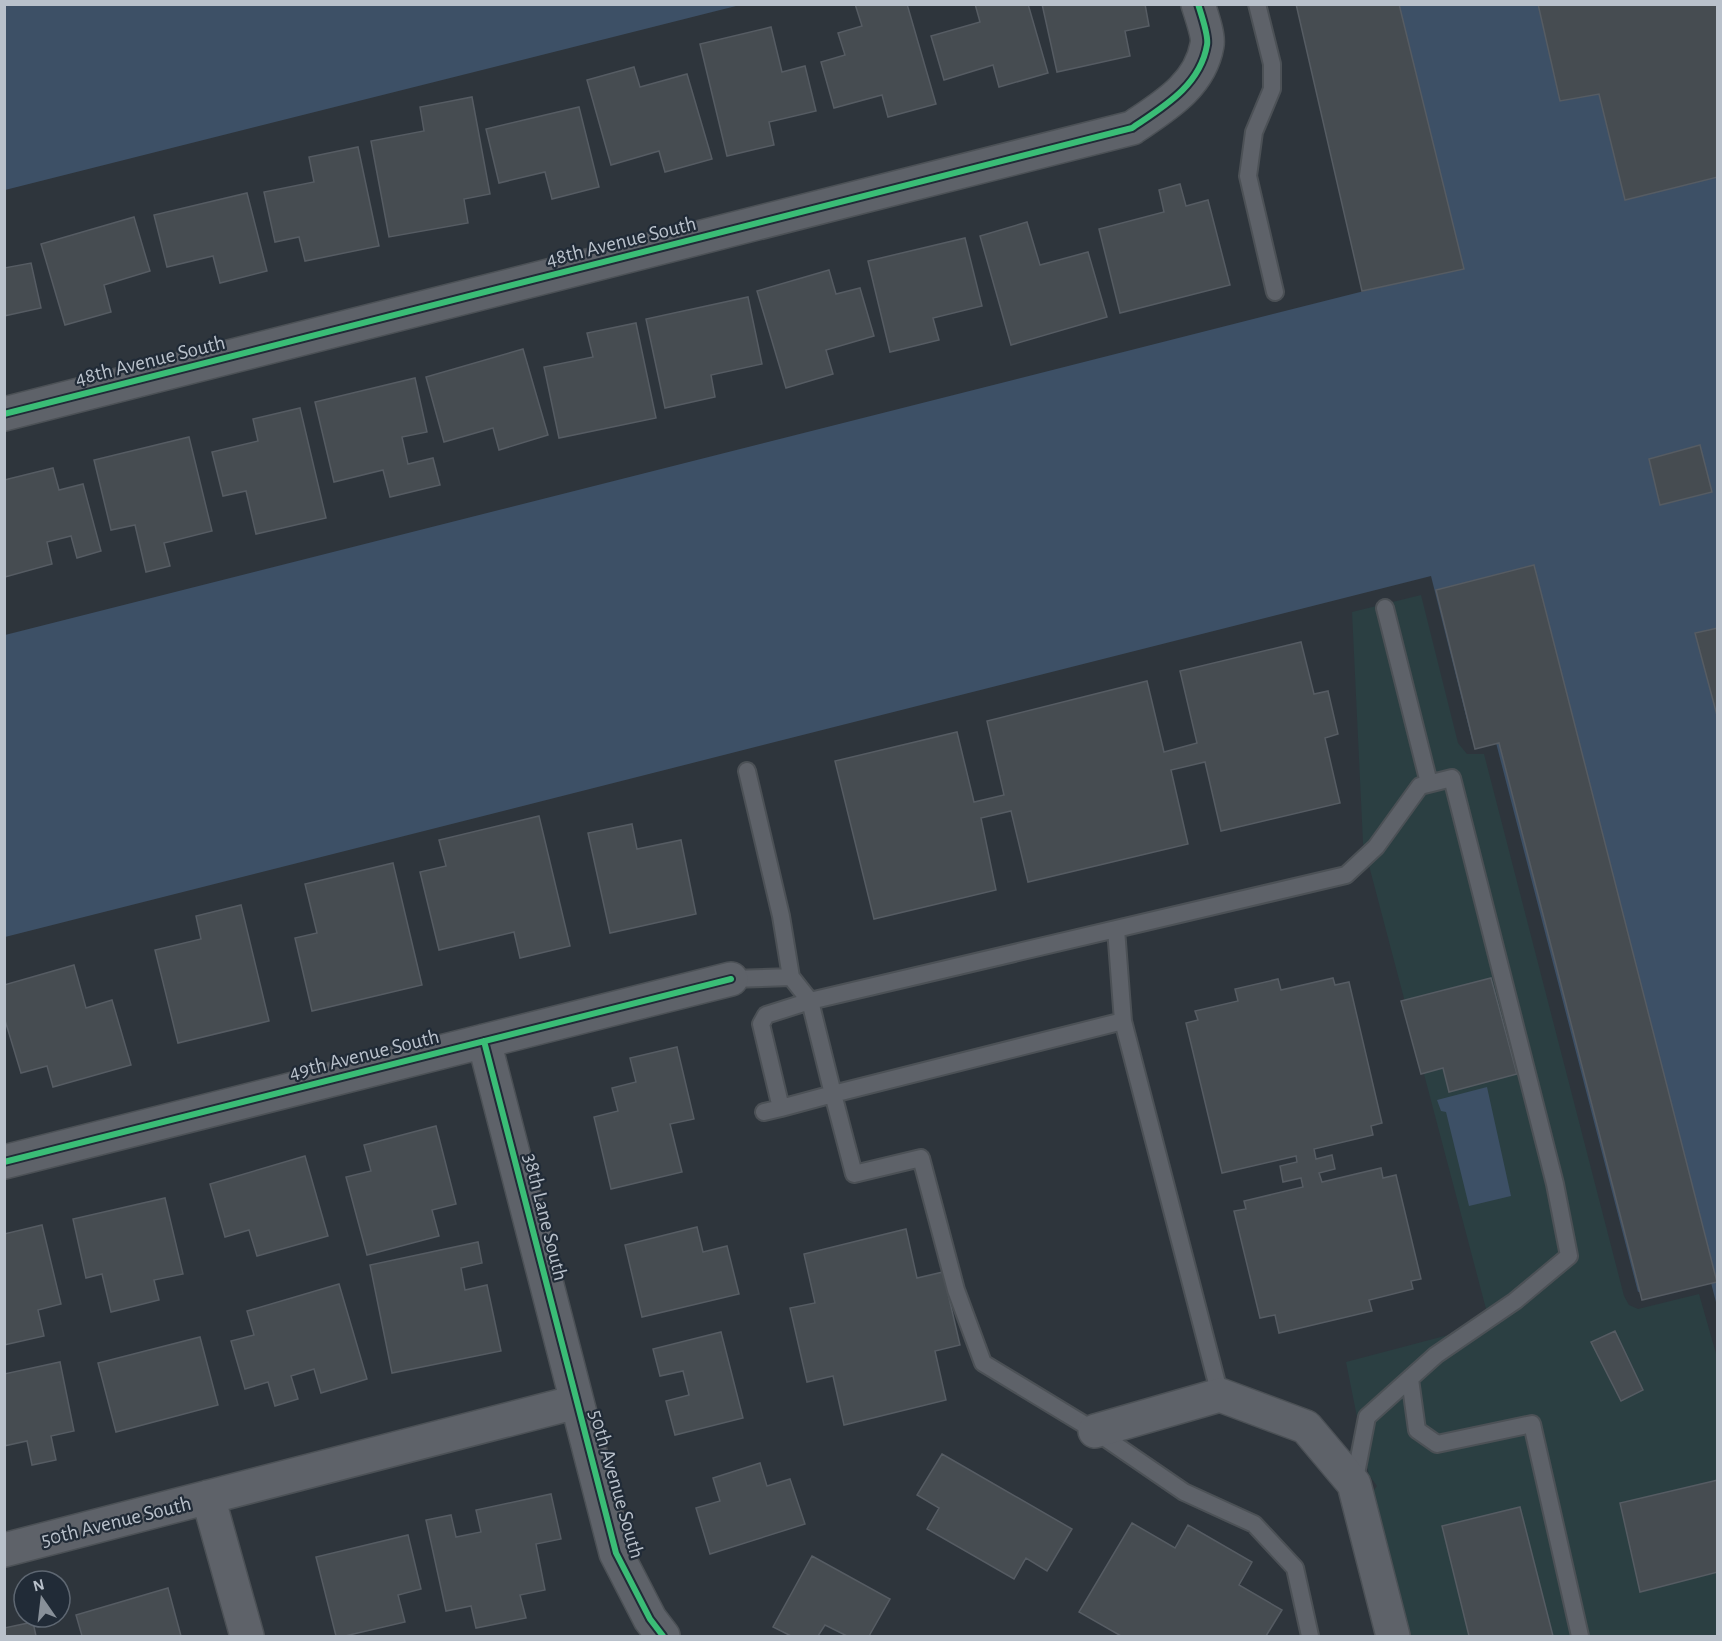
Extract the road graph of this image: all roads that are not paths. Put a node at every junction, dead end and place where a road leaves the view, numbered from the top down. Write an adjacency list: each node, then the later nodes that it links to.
1 (1198, 4): 4 (street, 48th Avenue South)
2 (1257, 4): 3 (lane)
3 (1275, 292)
4 (4, 414)
5 (1385, 609): 7 (lane)
6 (747, 771): 9 (lane)
7 (1429, 783): 8 (lane); 18 (lane)
8 (1116, 929): 11 (lane); 12 (lane)
9 (791, 976): 10 (lane); 11 (lane)
10 (731, 979): 13 (street, 49th Avenue South)
11 (810, 1001): 14 (lane); 15 (lane)
12 (1123, 1021): 14 (lane); 19 (lane)
13 (484, 1041): 17 (street, 49th Avenue South); 20 (street, 38th Lane South)
14 (833, 1094): 15 (lane); 21 (lane)
15 (781, 1108): 16 (lane)
16 (764, 1112)
17 (4, 1162)
18 (1410, 1379): 22 (lane); 29 (lane)
19 (1220, 1395): 21 (street); 22 (street)
20 (576, 1402): 23 (street, 50th Avenue South); 26 (street, 50th Avenue South)
21 (1095, 1431): 27 (lane)
22 (1354, 1484): 28 (street)
23 (208, 1497): 24 (street, 50th Avenue South); 25 (street)
24 (4, 1550)
25 (247, 1636)
26 (663, 1636)
27 (1310, 1636)
28 (1393, 1636)
29 (1580, 1636)

